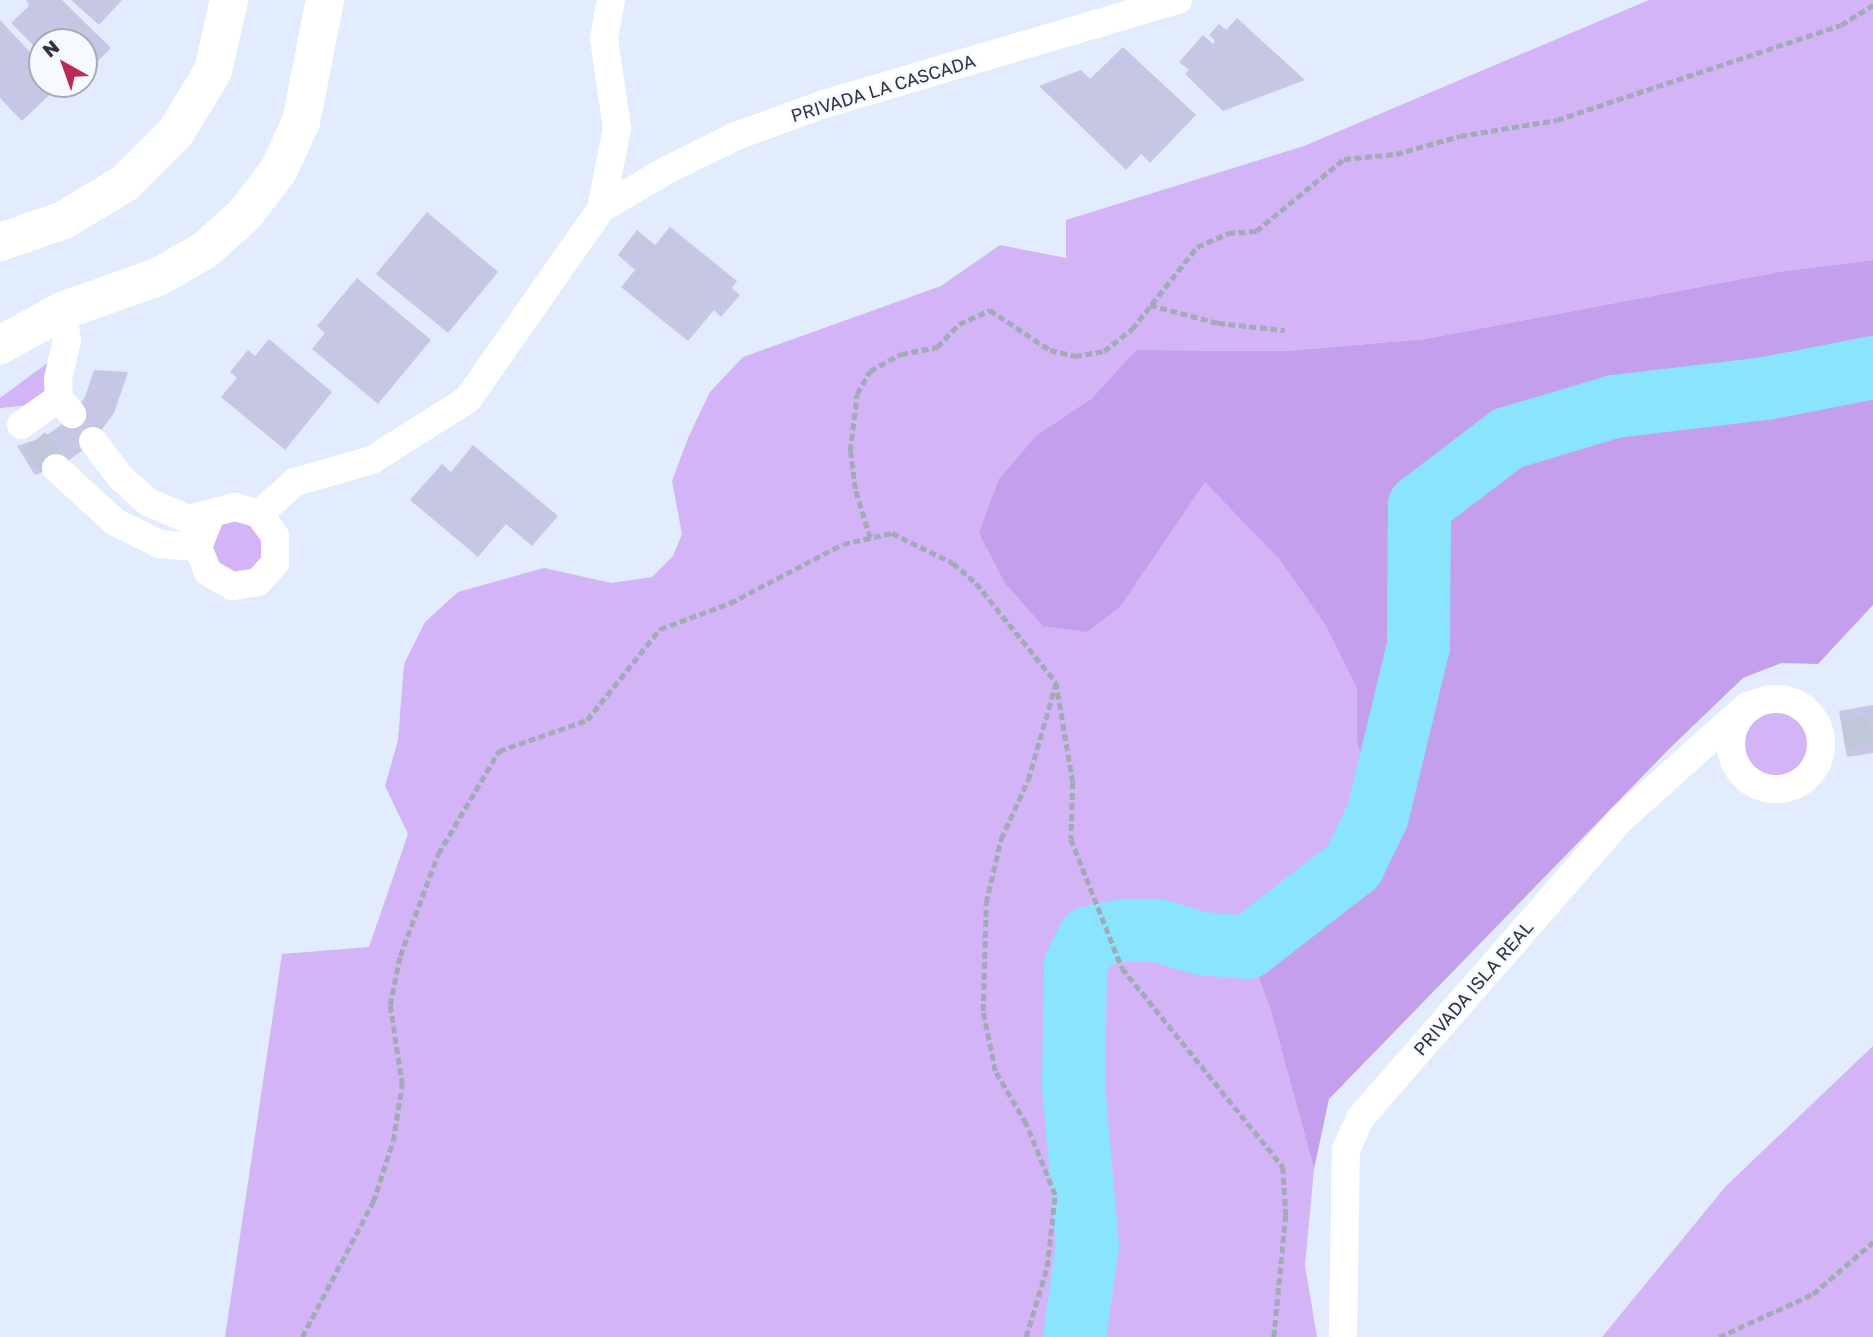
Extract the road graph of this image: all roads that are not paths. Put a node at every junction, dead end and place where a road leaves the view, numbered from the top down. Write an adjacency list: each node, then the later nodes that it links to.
1 (229, 0): 6 (main road)
2 (325, 0): 7 (main road)
3 (611, 0): 5 (street, PRIVADA LA CASCADA)
4 (1178, 0): 5 (street, PRIVADA LA CASCADA)
5 (601, 209): 12 (street, PRIVADA LA CASCADA)
6 (0, 242)
7 (62, 311): 8 (main road); 9 (street)
8 (0, 345)
9 (18, 430)
10 (93, 441): 13 (street)
11 (56, 468): 14 (street)
12 (259, 514): 13 (street); 14 (street)
13 (211, 515): 14 (street)
14 (198, 547)
15 (1747, 706): 15 (street); 16 (street, PRIVADA ISLA REAL)
16 (1343, 1337)

